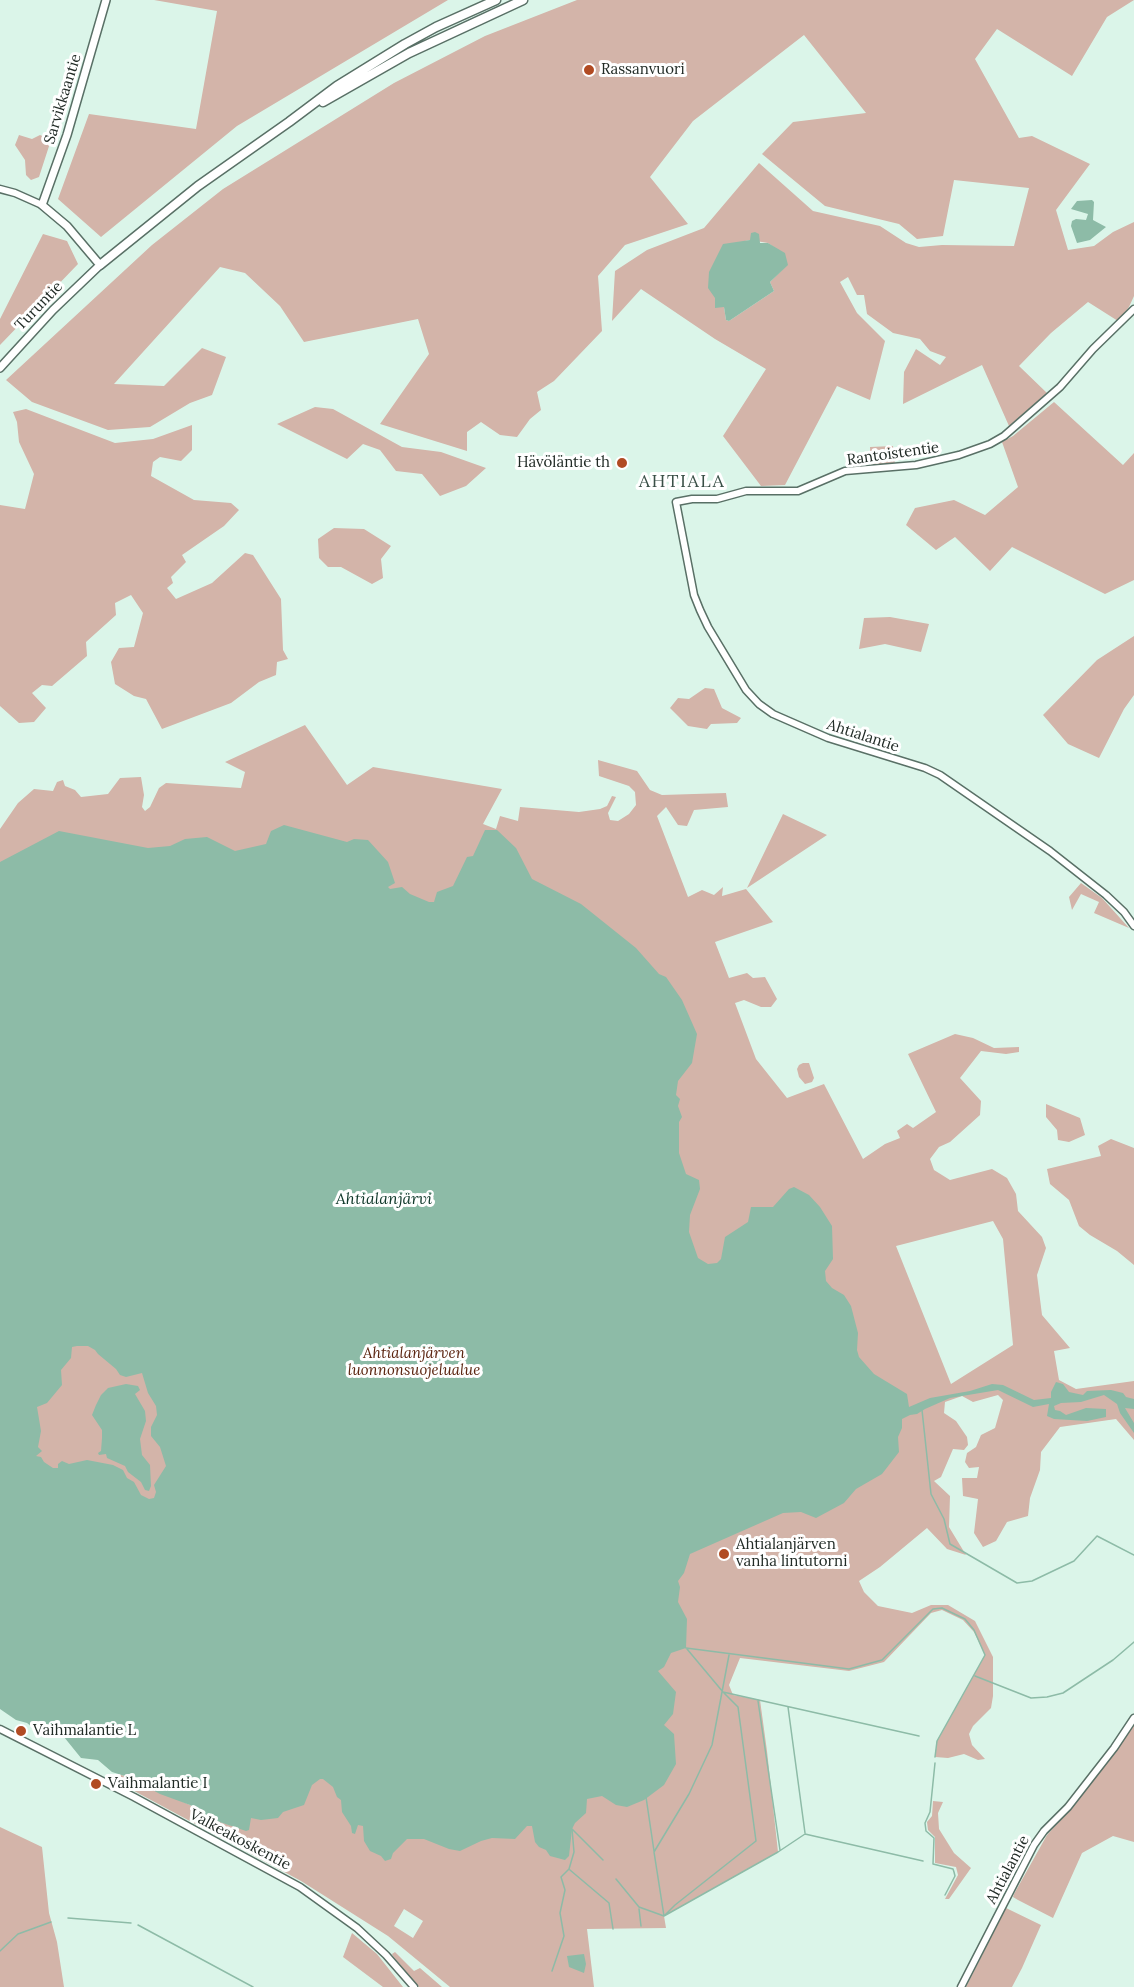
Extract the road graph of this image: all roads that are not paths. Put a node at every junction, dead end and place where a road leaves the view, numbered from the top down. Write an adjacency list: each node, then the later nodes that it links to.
1 (106, 0): 6 (main road, Sarvikkaantie)
2 (496, 0): 4 (highway)
3 (523, 0): 4 (highway)
4 (289, 122): 7 (highway)
5 (0, 189): 6 (street)
6 (42, 205): 7 (main road)
7 (100, 265): 9 (main road, Turuntie)
8 (1134, 309): 10 (street, Rantoistentie)
9 (0, 368)
10 (676, 502): 11 (street, Ahtialantie)
11 (1134, 926)
12 (1134, 1718): 15 (street, Ahtialantie)
13 (0, 1729): 14 (street, Valkeakoskentie)
14 (414, 1987)
15 (961, 1987)

